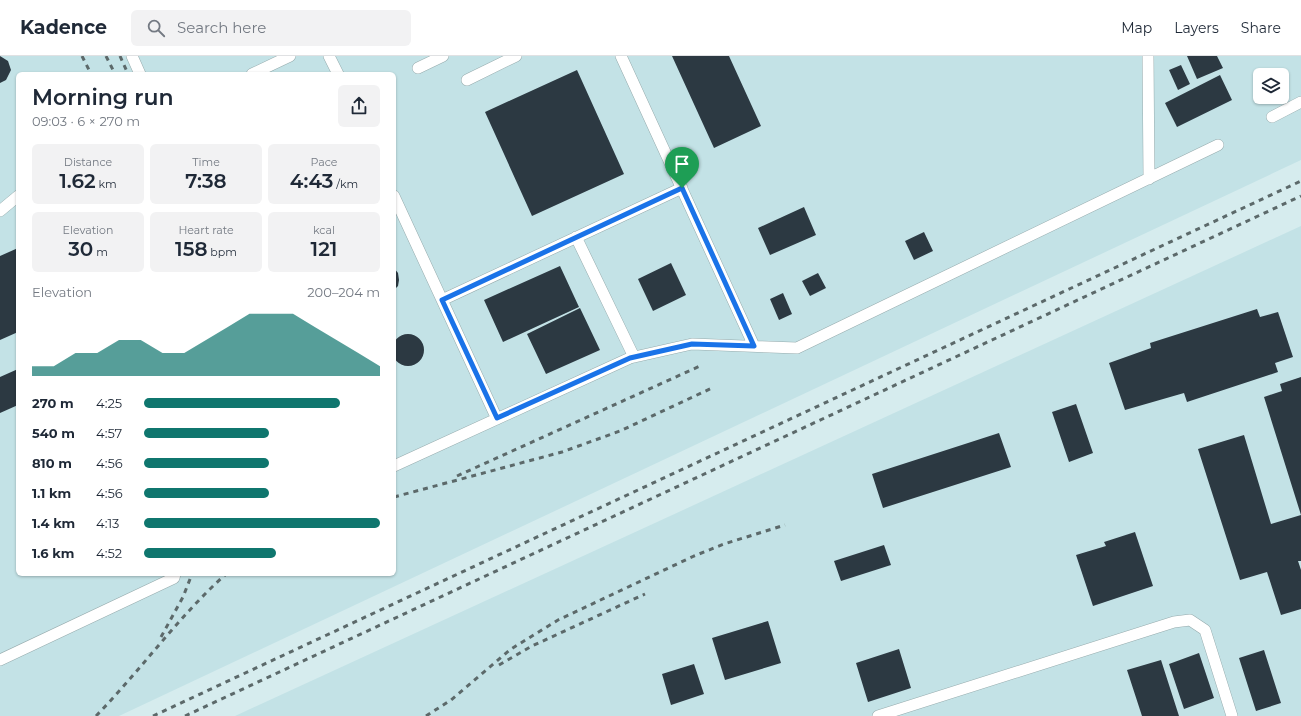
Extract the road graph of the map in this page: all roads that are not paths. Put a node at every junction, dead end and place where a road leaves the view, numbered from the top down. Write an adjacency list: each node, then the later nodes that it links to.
1 (132, 56): 9 (lane)
2 (290, 56): 10 (lane)
3 (329, 56): 11 (lane)
4 (443, 56): 8 (lane)
5 (516, 56): 12 (lane)
6 (621, 56): 17 (lane)
7 (1148, 56): 16 (lane)
8 (418, 68)
9 (139, 72)
10 (256, 72)
11 (337, 72)
12 (467, 80)
13 (1301, 102): 14 (lane)
14 (1272, 117)
15 (1218, 145): 16 (lane)
16 (1148, 179): 23 (lane)
17 (682, 188): 21 (lane); 23 (lane)
18 (16, 198): 20 (lane)
19 (396, 200): 22 (lane)
20 (0, 211)
21 (576, 237): 22 (lane); 24 (lane)
22 (442, 300): 25 (lane)
23 (754, 346): 24 (lane)
24 (634, 357): 25 (lane)
25 (497, 418): 26 (lane)
26 (396, 465)
27 (175, 576): 28 (lane)
28 (0, 660)
29 (878, 716): 30 (lane)
30 (1232, 716)

